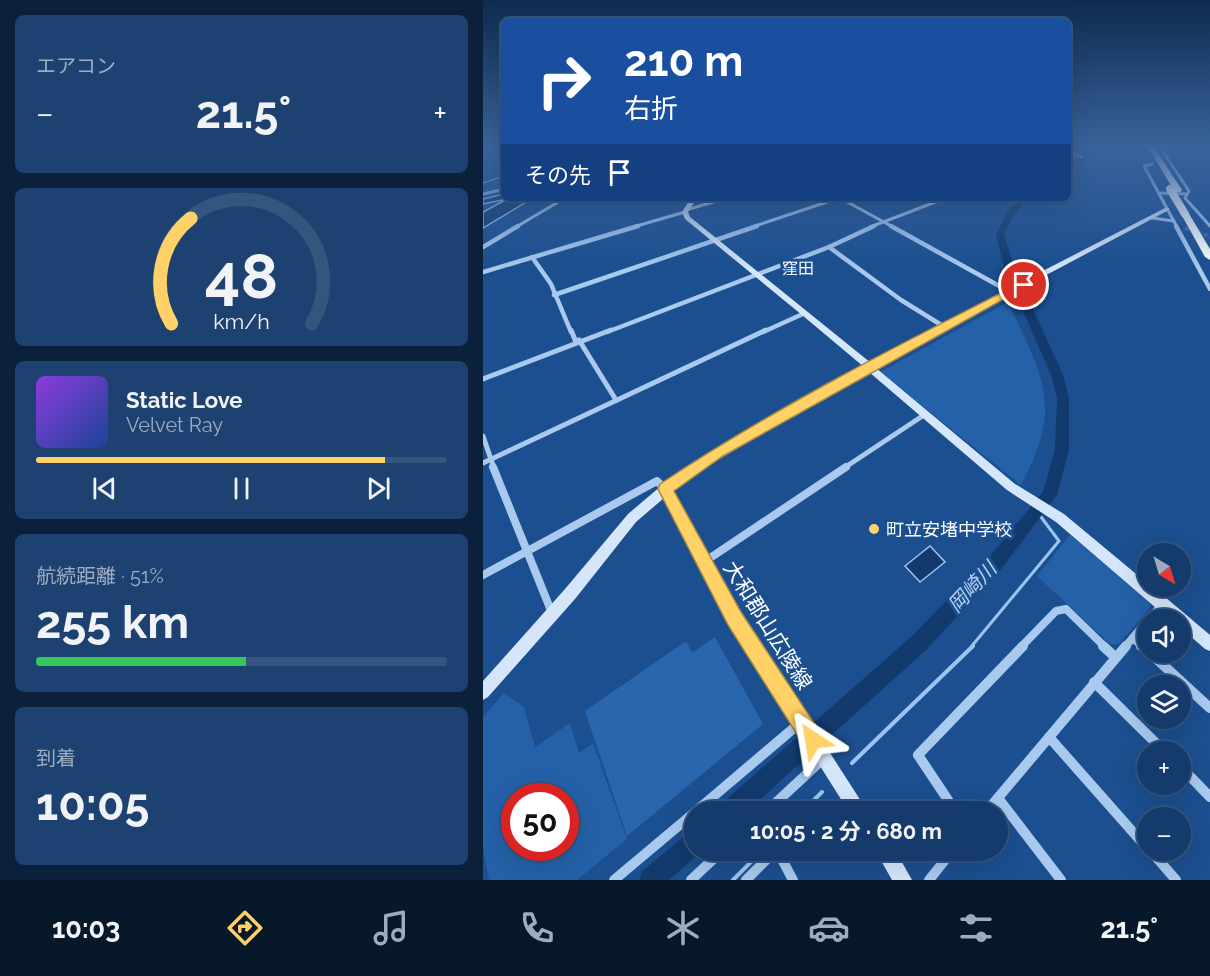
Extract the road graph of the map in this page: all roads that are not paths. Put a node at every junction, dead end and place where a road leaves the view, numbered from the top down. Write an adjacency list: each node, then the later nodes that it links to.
1 (1157, 188): 6 (street)
2 (1173, 188): 16 (highway)
3 (1187, 188): 7 (street)
4 (501, 190): 5 (street)
5 (483, 194)
6 (1160, 194): 7 (street); 14 (street)
7 (1187, 194): 20 (street)
8 (560, 201): 26 (street)
9 (691, 201): 15 (street)
10 (717, 201): 15 (street)
11 (830, 201): 23 (street)
12 (844, 201): 18 (street)
13 (938, 201): 18 (street)
14 (1167, 209): 17 (street); 19 (street)
15 (685, 211): 23 (street); 27 (street)
16 (1189, 214): 24 (highway); 28 (highway)
17 (1152, 218): 19 (street); 34 (street)
18 (882, 222): 25 (street); 34 (street)
19 (1175, 222): 21 (street)
20 (1210, 226)
21 (1177, 227): 22 (street); 31 (street)
22 (1185, 228)
23 (716, 241): 30 (street); 35 (street)
24 (1210, 242)
25 (829, 247): 30 (street); 37 (street)
26 (483, 248)
27 (532, 257): 29 (street); 35 (street)
28 (1210, 257)
29 (483, 272)
30 (756, 273): 36 (street); 38 (street)
31 (1203, 276): 32 (street); 33 (street)
32 (1210, 277)
33 (1210, 289)
34 (1010, 292): 37 (street)
35 (554, 295): 38 (street)
36 (805, 313): 39 (street); 41 (street)
37 (943, 326): 39 (street)
38 (578, 341): 40 (street); 41 (street)
39 (869, 369): 42 (street); 46 (street)
40 (483, 379)
41 (616, 400): 44 (street)
42 (924, 415): 48 (street); 50 (street)
43 (483, 436): 44 (street)
44 (491, 459): 45 (street); 47 (street)
45 (483, 463)
46 (665, 489): 47 (street); 48 (street, 大和郡山広陵線); 52 (street)
47 (528, 550): 49 (street); 52 (street)
48 (703, 562): 62 (street, 大和郡山広陵線)
49 (483, 575)
50 (1162, 604): 51 (street); 56 (street)
51 (1158, 609)
52 (552, 614): 60 (street)
53 (1137, 633): 54 (street)
54 (1133, 638): 55 (street); 57 (street)
55 (1137, 642)
56 (1210, 644)
57 (1115, 657): 59 (street); 72 (street)
58 (1160, 663): 61 (street)
59 (1094, 682): 63 (street); 64 (street)
60 (483, 692)
61 (1210, 708)
62 (801, 721): 65 (street, 大和郡山広陵線); 69 (street)
63 (1049, 736): 68 (street); 75 (street)
64 (1154, 741)
65 (825, 758): 70 (street); 71 (street, 大和郡山広陵線)
66 (1191, 777): 67 (street)
67 (1210, 797)
68 (998, 798): 73 (street); 88 (street)
69 (708, 801)
70 (778, 801)
71 (852, 801)
72 (948, 801)
73 (995, 801)
74 (684, 821): 82 (street)
75 (1137, 835)
76 (711, 861): 83 (street)
77 (766, 861): 84 (street)
78 (783, 861): 85 (street)
79 (891, 861): 86 (street)
80 (945, 861): 87 (street)
81 (1159, 861): 89 (street)
82 (614, 880)
83 (691, 880)
84 (746, 880)
85 (793, 880)
86 (903, 880)
87 (930, 880)
88 (1061, 880)
89 (1176, 880)

